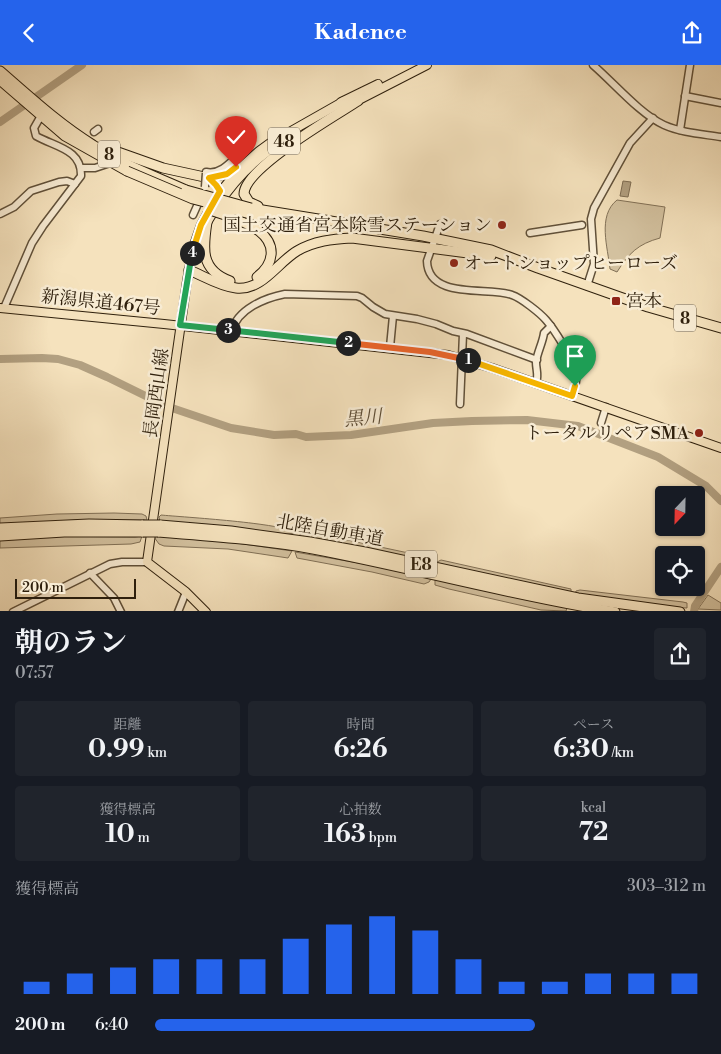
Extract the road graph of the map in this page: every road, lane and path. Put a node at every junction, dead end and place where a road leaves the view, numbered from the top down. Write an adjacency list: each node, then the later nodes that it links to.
1 (416, 65): 9 (main road, 48)
2 (427, 65): 10 (main road, 48)
3 (593, 65): 13 (street)
4 (690, 65): 8 (street)
5 (0, 71): 7 (highway, 8)
6 (0, 81): 7 (highway, 8)
7 (23, 96): 12 (highway, 8)
8 (685, 96): 11 (street); 14 (street)
9 (344, 101): 20 (main road, 48); 22 (main road, 長岡西山線 / 48)
10 (358, 101): 23 (main road, 48); 31 (highway)
11 (721, 103)
12 (39, 112): 17 (highway, 8); 17 (highway, 8); 18 (street)
13 (653, 118): 14 (street); 35 (street)
14 (680, 130): 15 (street)
15 (721, 137)
16 (248, 149): 20 (street)
17 (121, 157): 18 (street); 19 (highway, 8); 20 (highway); 24 (highway, 8, bridge)
18 (81, 168): 21 (street)
19 (127, 171): 24 (highway, 8, bridge); 27 (highway, bridge)
20 (207, 179): 22 (main road); 26 (street)
21 (75, 184): 25 (street); 36 (street)
22 (220, 191): 23 (main road); 33 (main road, 長岡西山線 / 48)
23 (218, 205): 27 (main road, 48)
24 (251, 211): 31 (highway, 8); 32 (highway, 8)
25 (0, 214)
26 (193, 215)
27 (207, 222): 33 (main road, 48)
28 (440, 224): 32 (street)
29 (582, 225): 30 (street)
30 (530, 233)
31 (413, 235): 32 (highway, 8)
32 (432, 243): 33 (highway); 34 (highway, 8); 34 (highway, 8); 39 (street)
33 (189, 268): 38 (main road, 長岡西山線 / 48)
34 (538, 269): 35 (highway, 8)
35 (583, 284): 40 (highway, 8)
36 (2, 308): 38 (main road, 新潟県道467号)
37 (393, 316): 41 (street); 42 (street); 43 (street)
38 (180, 325): 41 (main road, 新潟県道467号); 56 (main road, 長岡西山線 / 48)
39 (551, 326): 45 (street); 47 (street)
40 (721, 328)
41 (232, 331): 43 (main road, 新潟県道467号)
42 (463, 334): 44 (street); 45 (street)
43 (390, 347): 44 (main road, 新潟県道467号)
44 (461, 358): 46 (main road, 新潟県道467号); 48 (street)
45 (536, 361): 46 (street)
46 (536, 383): 47 (main road, 新潟県道467号)
47 (572, 396): 49 (main road, 新潟県道467号)
48 (460, 404)
49 (606, 407): 50 (street); 51 (main road, 新潟県道467号)
50 (602, 423)
51 (721, 448)
52 (143, 528): 53 (highway, 北陸自動車道 / E8); 54 (highway, 北陸自動車道 / E8, bridge); 55 (highway, 北陸自動車道 / E8)
53 (0, 529)
54 (159, 529): 63 (highway, 北陸自動車道 / E8); 64 (highway, 北陸自動車道 / E8)
55 (0, 536)
56 (147, 562): 57 (street); 58 (main road)
57 (90, 573): 59 (street); 60 (street)
58 (186, 593): 61 (street); 62 (main road)
59 (13, 611)
60 (121, 611)
61 (178, 611)
62 (206, 611)
63 (615, 611)
64 (680, 611)

